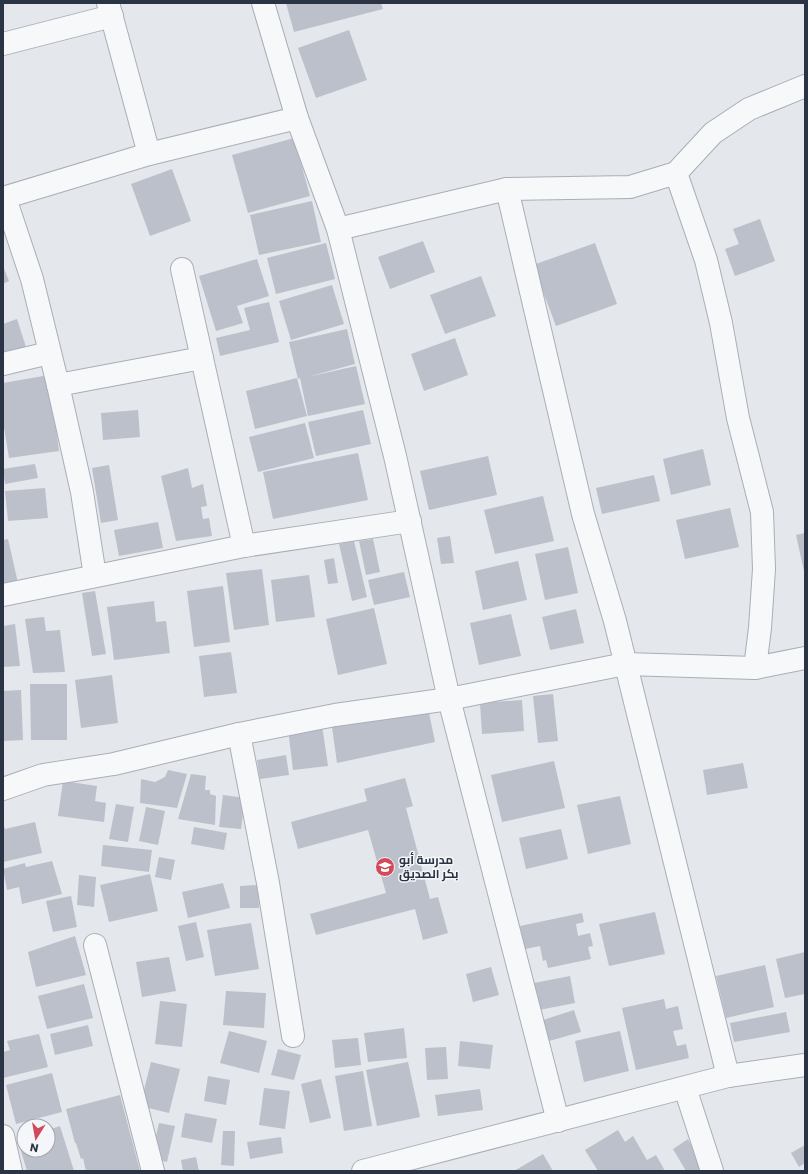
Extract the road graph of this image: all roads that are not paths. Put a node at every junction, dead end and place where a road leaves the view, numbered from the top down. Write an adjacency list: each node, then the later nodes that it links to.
1 (263, 3): 5 (street)
2 (110, 9): 3 (street); 6 (street)
3 (3, 44)
4 (805, 86): 7 (street)
5 (297, 118): 6 (street); 10 (street)
6 (149, 154): 9 (street)
7 (676, 173): 8 (street); 22 (street)
8 (506, 189): 10 (street); 21 (street)
9 (4, 198): 12 (street)
10 (338, 229): 16 (street)
11 (182, 269): 13 (street)
12 (49, 353): 14 (street); 15 (street)
13 (202, 358): 15 (street); 17 (street)
14 (3, 364)
15 (58, 385): 18 (street)
16 (410, 521): 17 (street); 23 (street)
17 (244, 546): 18 (street)
18 (95, 576): 19 (street)
19 (3, 595)
20 (805, 658): 22 (street)
21 (625, 664): 22 (street); 23 (street); 29 (street)
22 (754, 668)
23 (449, 699): 24 (street); 31 (street)
24 (239, 734): 25 (street); 27 (street)
25 (3, 789)
26 (95, 944): 35 (street)
27 (293, 1036)
28 (805, 1065): 29 (street)
29 (728, 1076): 30 (street)
30 (685, 1088): 31 (street); 37 (street)
31 (558, 1121): 33 (street)
32 (3, 1136): 34 (street)
33 (438, 1162): 36 (street)
34 (11, 1171)
35 (153, 1171)
36 (363, 1171)
37 (712, 1171)

